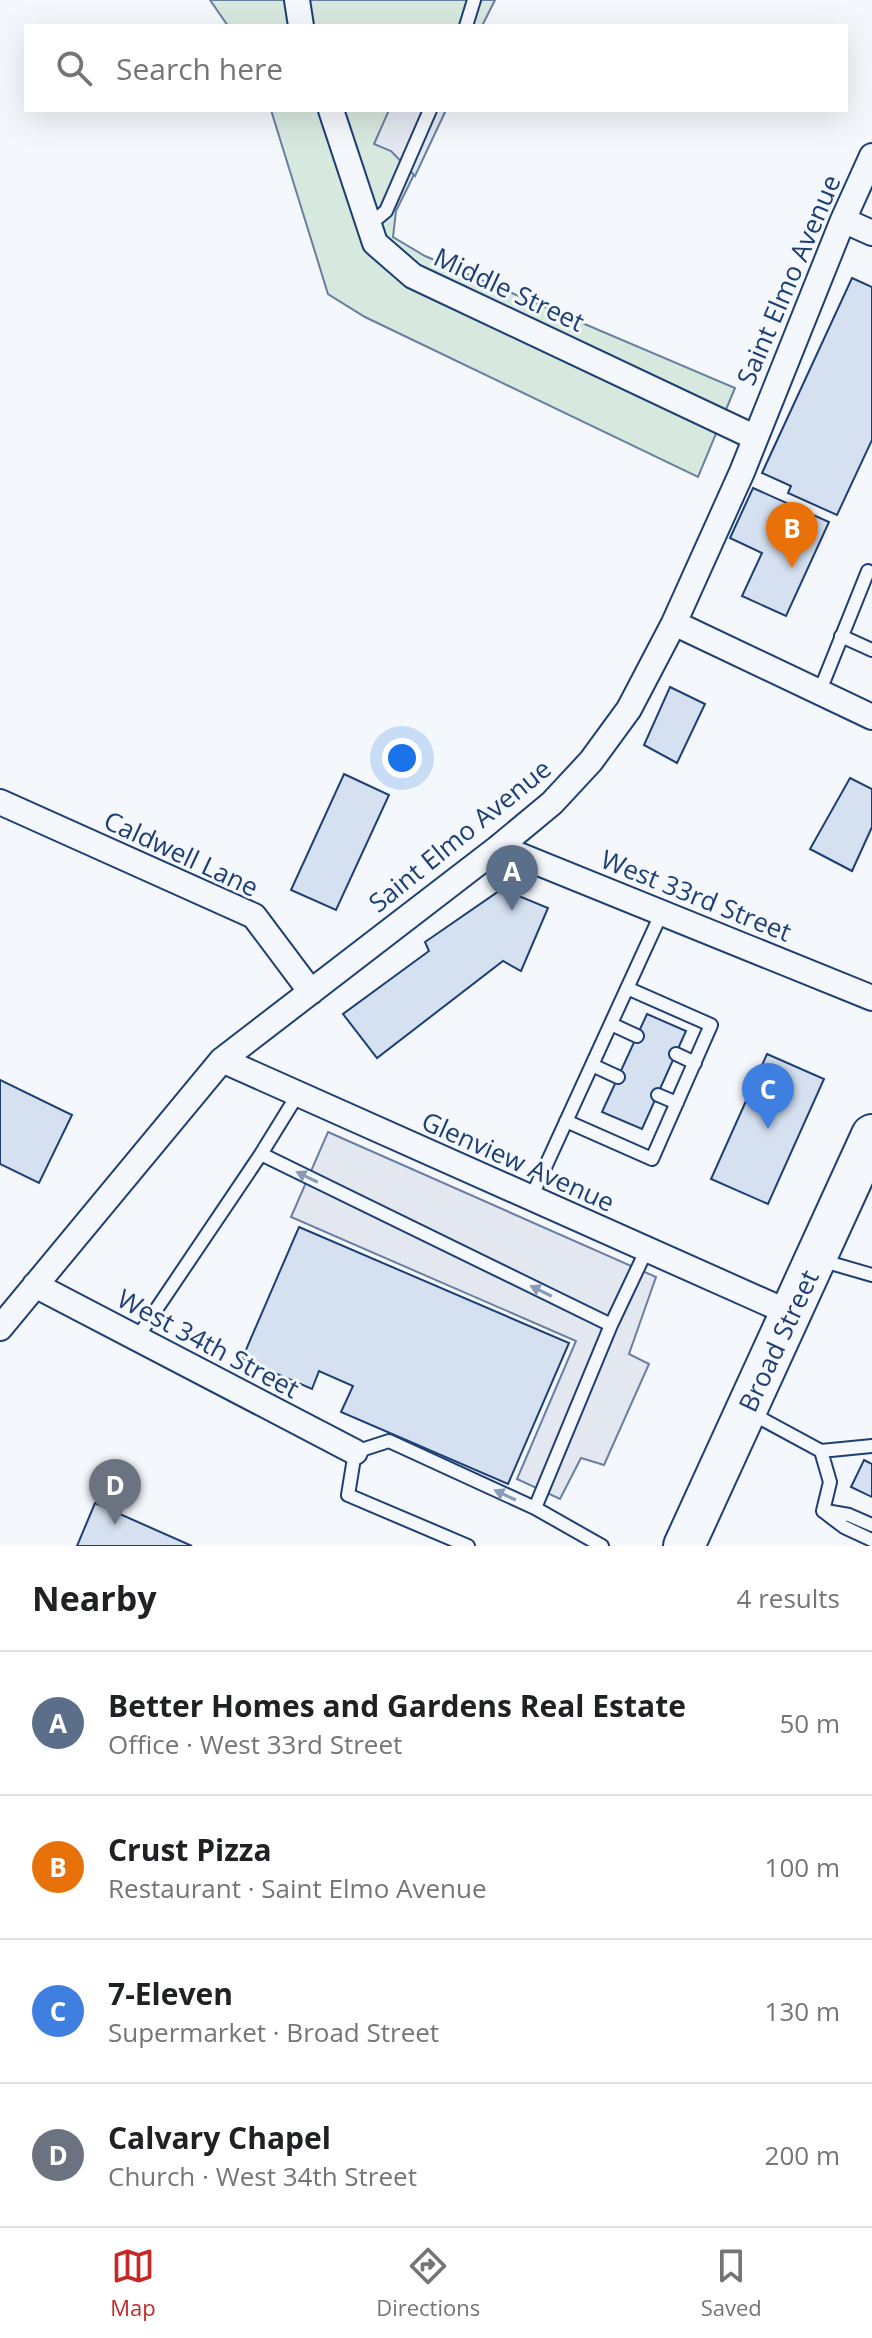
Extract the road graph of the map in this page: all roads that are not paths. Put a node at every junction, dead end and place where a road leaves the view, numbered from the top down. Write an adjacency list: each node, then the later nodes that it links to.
1 (297, 0): 3 (street)
2 (474, 0): 4 (lane)
3 (301, 24)
4 (467, 24)
5 (332, 112): 9 (street, Middle Street)
6 (429, 112): 9 (lane)
7 (872, 156): 8 (street, Saint Elmo Avenue)
8 (843, 220): 10 (street); 11 (street, Saint Elmo Avenue)
9 (369, 225): 11 (street, Middle Street)
10 (872, 233)
11 (754, 437): 13 (street, Saint Elmo Avenue)
12 (868, 571): 14 (lane)
13 (674, 623): 16 (street); 19 (street, Saint Elmo Avenue)
14 (841, 636): 15 (lane); 16 (lane)
15 (872, 650)
16 (819, 693): 17 (street)
17 (872, 717)
18 (0, 802): 22 (street, Caldwell Lane)
19 (499, 847): 20 (street, West 33rd Street); 22 (street, Saint Elmo Avenue)
20 (662, 912): 21 (lane); 23 (street, West 33rd Street)
21 (627, 988): 24 (lane); 28 (lane)
22 (311, 992): 27 (street, Saint Elmo Avenue)
23 (872, 998)
24 (611, 1024): 25 (lane); 29 (lane)
25 (637, 1036)
26 (676, 1054): 28 (lane)
27 (222, 1060): 31 (street, Glenview Avenue); 41 (street, Saint Elmo Avenue)
28 (695, 1063): 33 (lane)
29 (592, 1065): 30 (lane); 34 (lane)
30 (618, 1077)
31 (298, 1094): 36 (lane); 37 (street, Glenview Avenue)
32 (658, 1095): 33 (lane)
33 (677, 1103): 34 (lane)
34 (566, 1121): 37 (lane)
35 (872, 1135): 39 (main road, Broad Street)
36 (261, 1154): 43 (lane, one-way to 36); 45 (lane)
37 (531, 1198): 38 (street, Glenview Avenue)
38 (646, 1251): 42 (street, Glenview Avenue); 43 (lane)
39 (817, 1259): 40 (lane); 42 (main road, Broad Street)
40 (872, 1275)
41 (35, 1285): 44 (street, Saint Elmo Avenue); 45 (street, West 34th Street)
42 (792, 1314): 46 (main road, Broad Street)
43 (611, 1325): 51 (lane)
44 (0, 1328)
45 (137, 1338): 49 (street, West 34th Street)
46 (747, 1411): 48 (lane); 57 (main road, Broad Street)
47 (866, 1446): 48 (lane); 50 (lane)
48 (821, 1451): 52 (lane)
49 (355, 1452): 51 (lane, one-way to 49); 56 (lane)
50 (872, 1452)
51 (535, 1508): 55 (lane)
52 (823, 1511): 53 (lane); 54 (lane)
53 (872, 1525)
54 (872, 1540)
55 (599, 1545)
56 (468, 1546)
57 (684, 1546)

